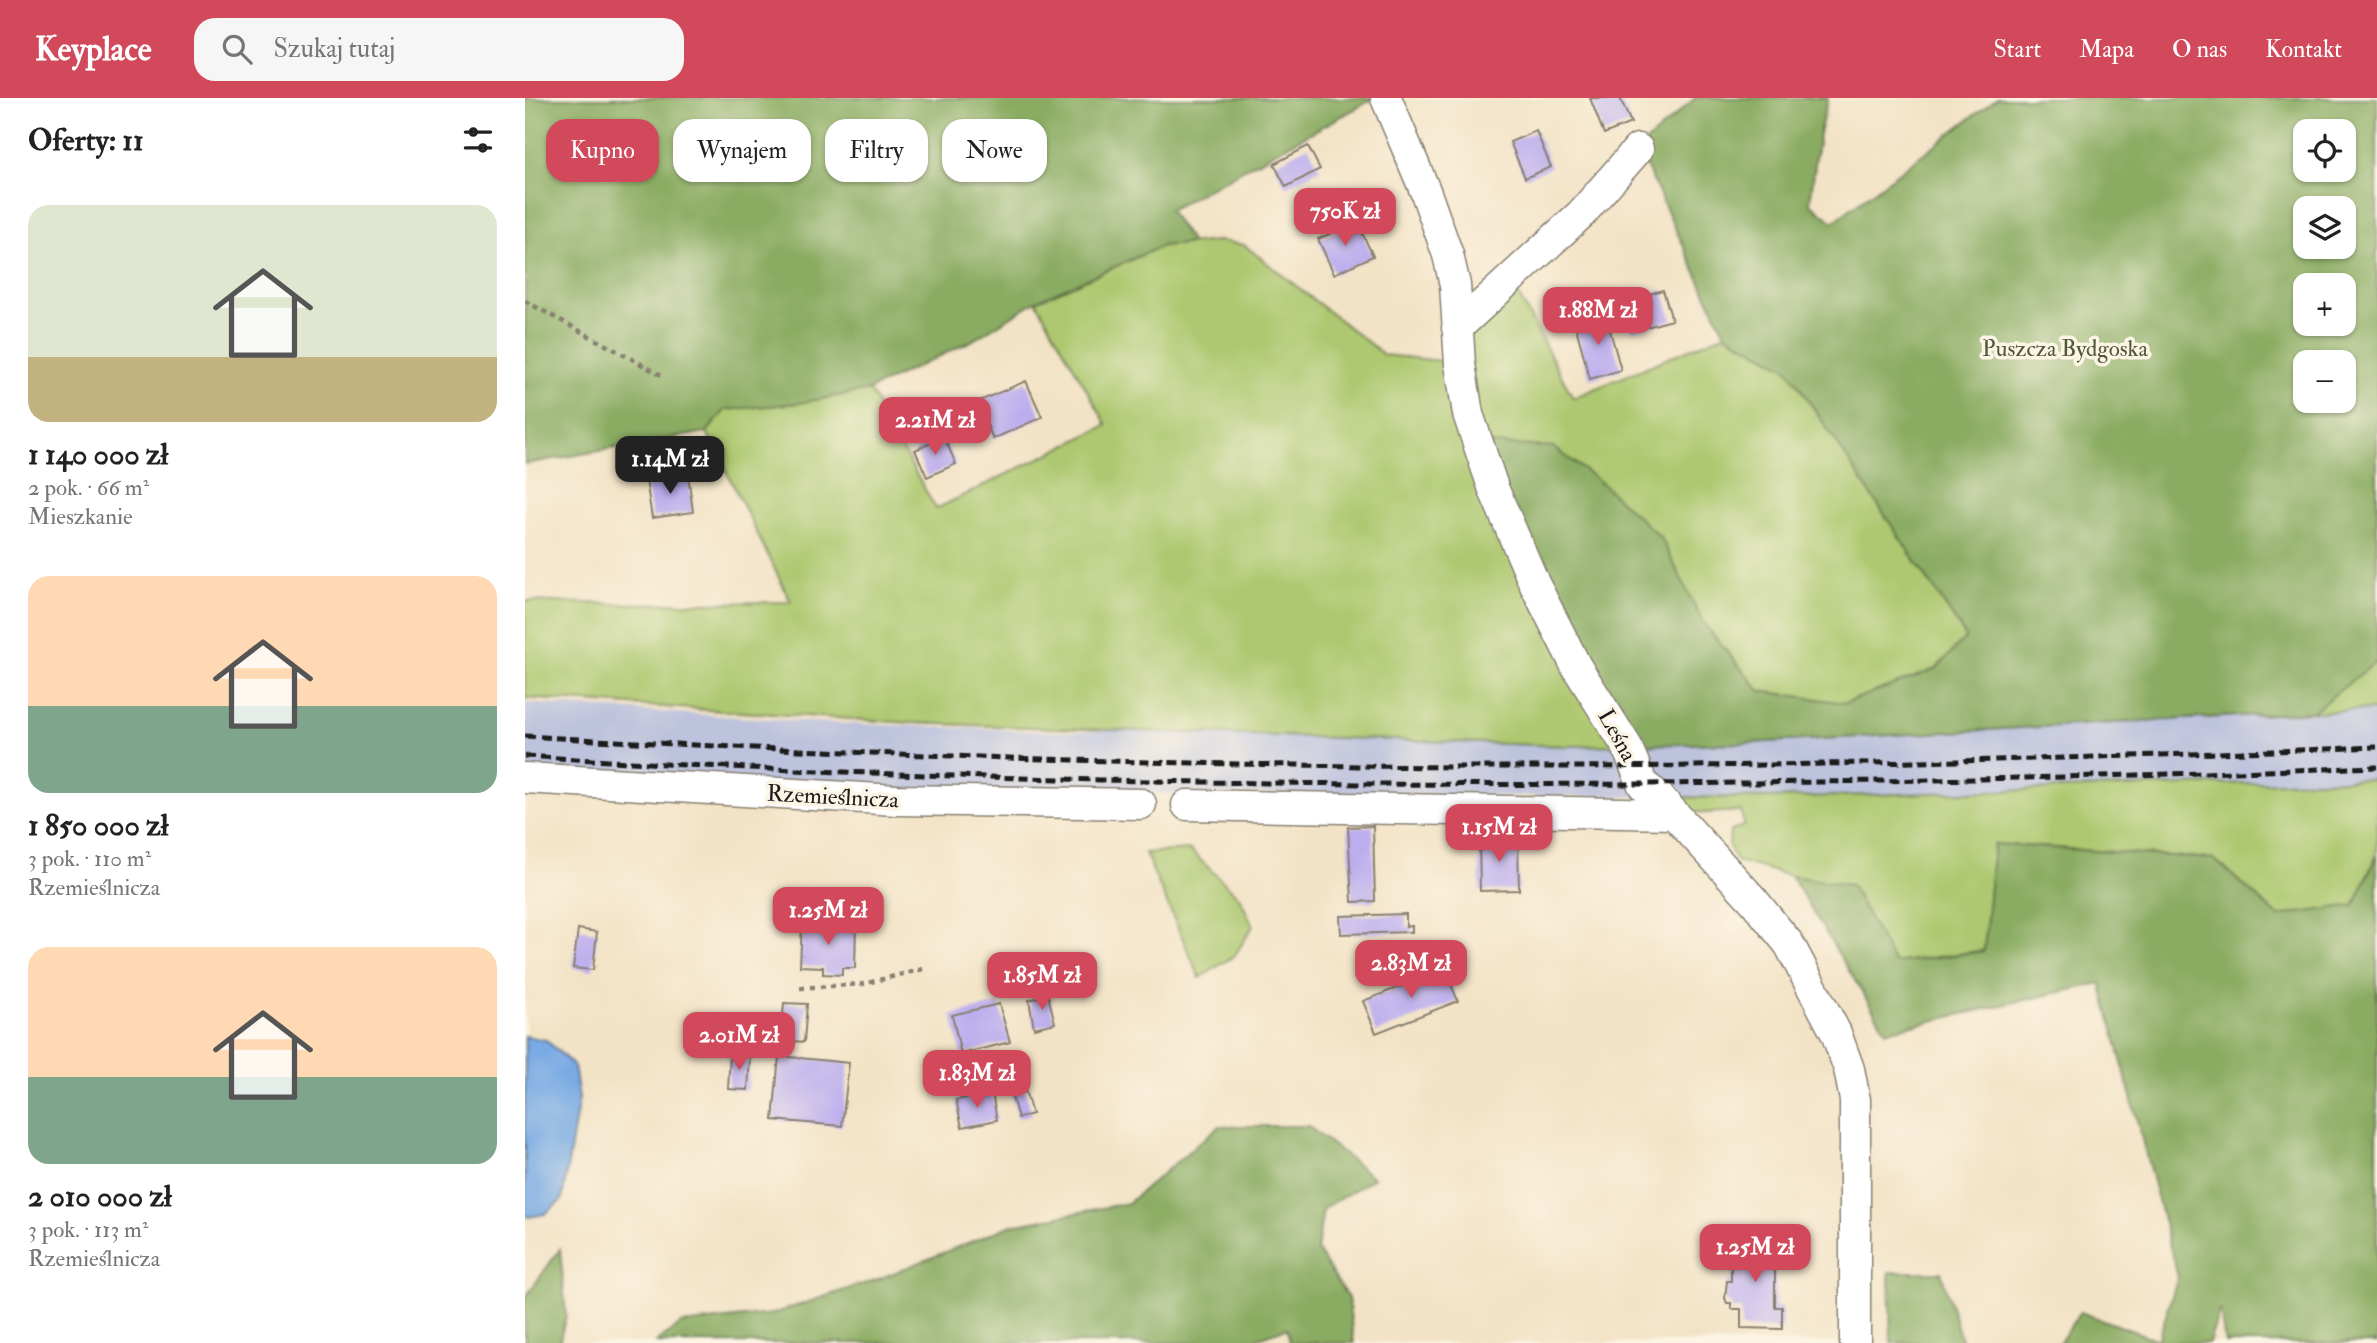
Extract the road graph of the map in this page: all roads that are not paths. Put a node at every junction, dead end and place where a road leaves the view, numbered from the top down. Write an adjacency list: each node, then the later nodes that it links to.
1 (1385, 98): 3 (street, Leśna)
2 (1638, 149): 3 (street)
3 (1457, 328): 7 (street, Leśna)
4 (525, 778): 5 (street, Rzemieślnicza)
5 (1140, 804)
6 (1188, 805): 7 (street)
7 (1673, 814): 8 (street, Leśna)
8 (1855, 1343)

